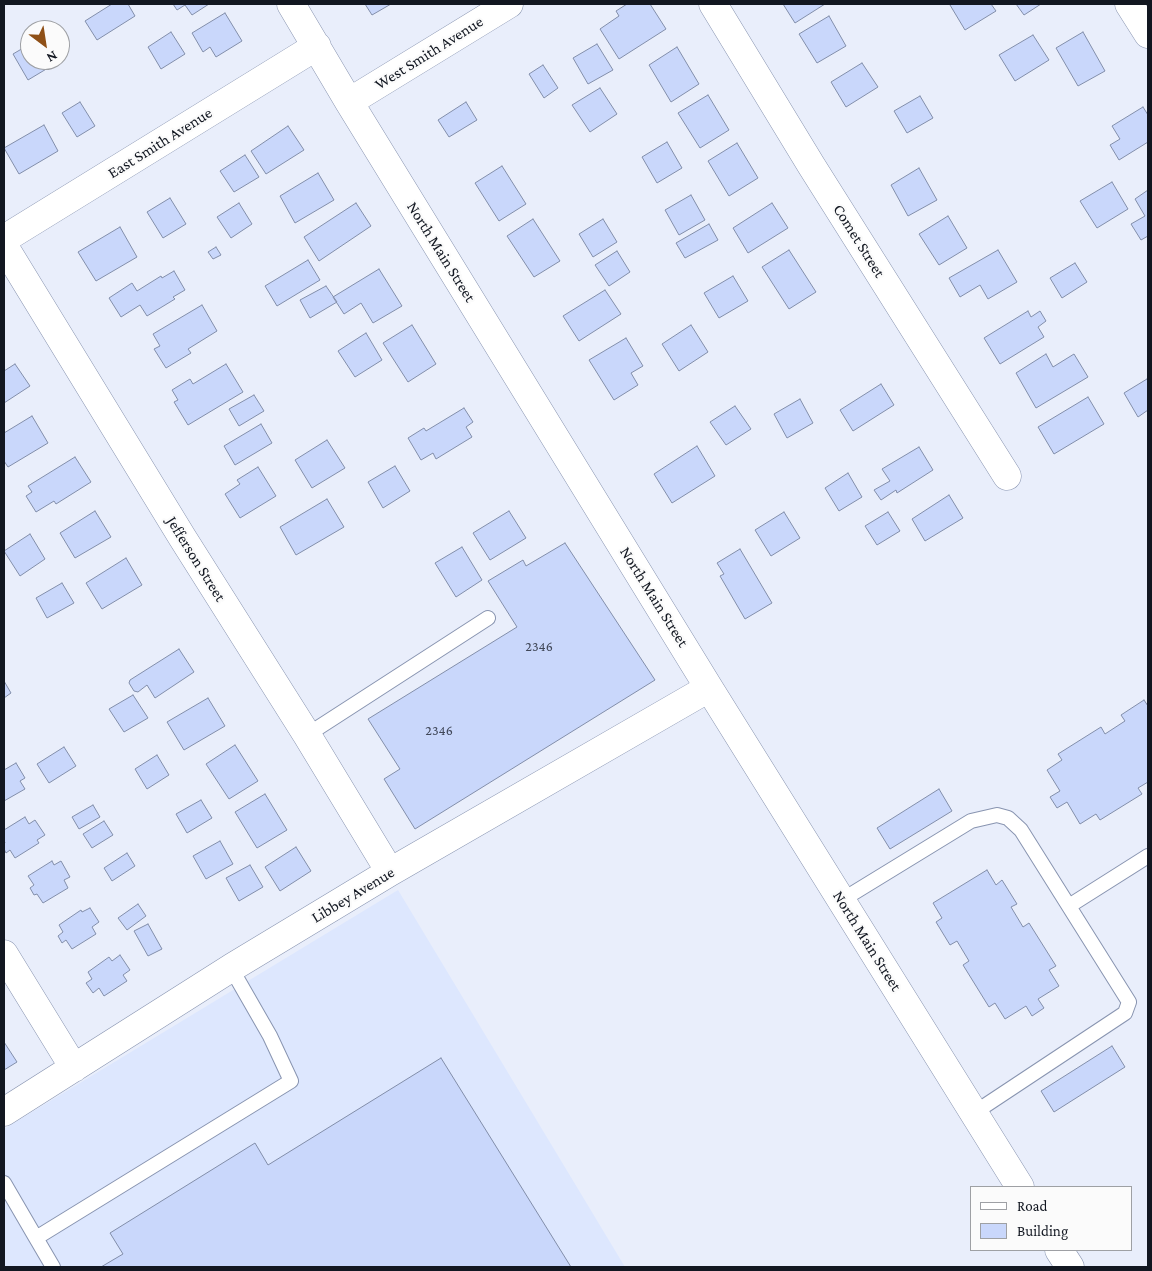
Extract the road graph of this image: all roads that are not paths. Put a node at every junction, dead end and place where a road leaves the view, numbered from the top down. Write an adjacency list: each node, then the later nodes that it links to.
1 (291, 4): 6 (street, North Main Street)
2 (509, 4): 7 (street, West Smith Avenue)
3 (713, 4): 10 (street, Comet Street)
4 (1129, 4): 5 (street)
5 (1148, 34)
6 (316, 46): 7 (street, North Main Street); 8 (street, East Smith Avenue)
7 (349, 102): 12 (street, North Main Street)
8 (4, 239)
9 (4, 246): 13 (street, Jefferson Street)
10 (1007, 476)
11 (488, 618): 13 (lane)
12 (709, 688): 15 (street, Libbey Avenue); 16 (street, North Main Street)
13 (307, 735): 15 (street, Jefferson Street)
14 (1148, 856): 17 (lane)
15 (390, 872): 19 (street, Libbey Avenue)
16 (842, 900): 17 (lane); 22 (street, North Main Street)
17 (1069, 906): 22 (lane)
18 (4, 954): 20 (street)
19 (231, 968): 20 (street, Libbey Avenue); 25 (lane)
20 (74, 1068): 21 (street, Libbey Avenue)
21 (4, 1112)
22 (974, 1113): 24 (street, North Main Street)
23 (4, 1183): 25 (lane)
24 (1019, 1186)
25 (36, 1238): 27 (lane)
26 (1060, 1251): 28 (street)
27 (53, 1267)
28 (1070, 1267)

